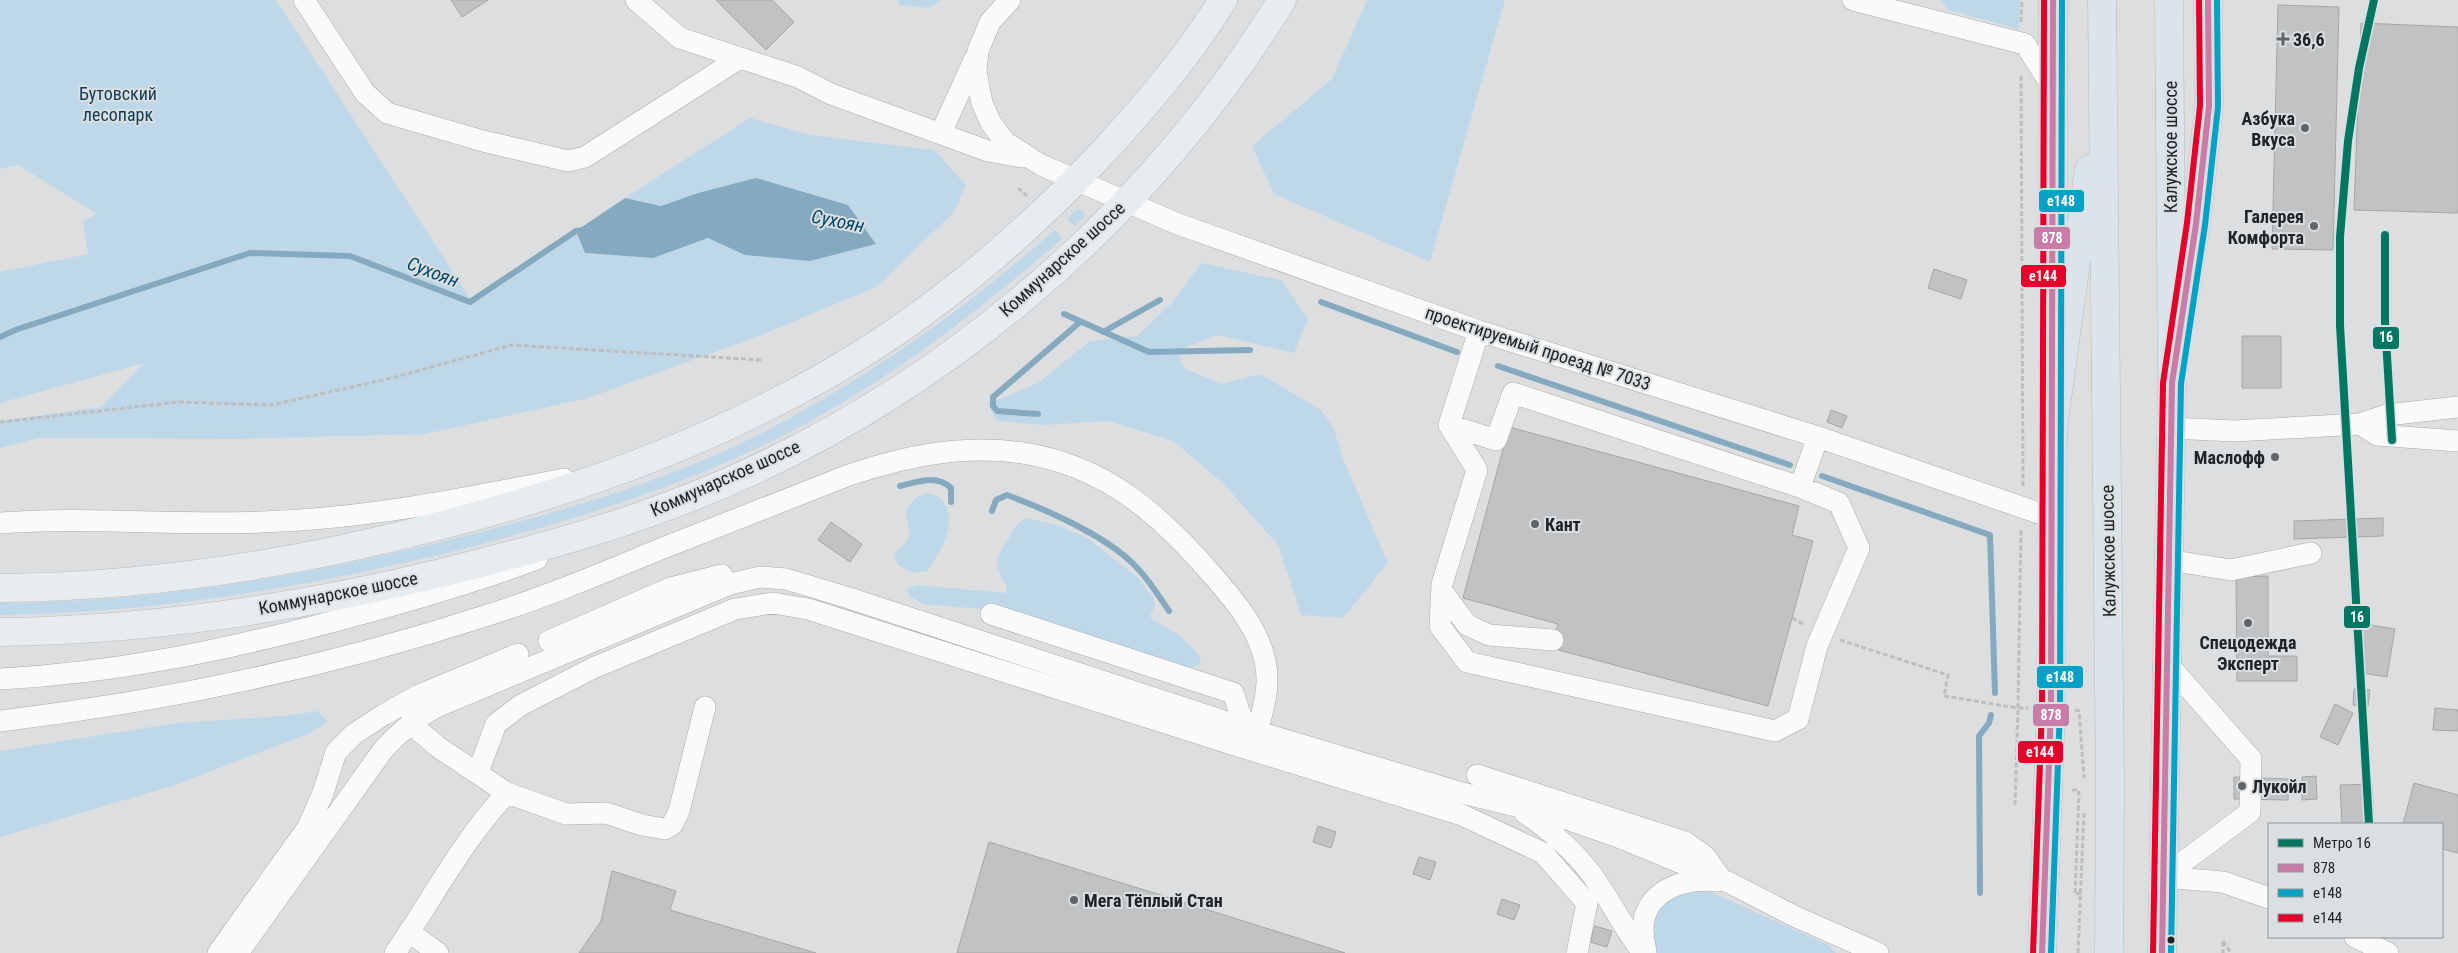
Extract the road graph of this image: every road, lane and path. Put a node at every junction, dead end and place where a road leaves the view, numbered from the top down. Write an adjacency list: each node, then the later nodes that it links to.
1 (304, 0): 14 (street)
2 (636, 0): 14 (street)
3 (1010, 0): 13 (street)
4 (1223, 0): 19 (main road)
5 (1282, 0): 20 (main road, Коммунарское шоссе)
6 (1853, 0): 12 (street)
7 (2022, 0): 12 (path)
8 (2053, 0): 16 (main road)
9 (2102, 0): 15 (highway, Калужское шоссе)
10 (2169, 0): 23 (highway, Калужское шоссе)
11 (2208, 0): 23 (main road)
12 (2020, 43): 16 (street); 35 (path)
13 (978, 51): 17 (street); 18 (street)
14 (740, 58): 17 (street)
15 (2101, 81): 28 (highway); 81 (highway, Калужское шоссе)
16 (2054, 88): 28 (main road)
17 (941, 133): 18 (street)
18 (1030, 159): 19 (street, проектируемый проезд № 7033)
19 (1075, 181): 20 (street, проектируемый проезд № 7033); 32 (main road)
20 (1126, 202): 21 (street, проектируемый проезд № 7033); 34 (main road, Коммунарское шоссе)
21 (1478, 331): 27 (street); 30 (street, проектируемый проезд № 7033)
22 (762, 360): 25 (path)
23 (2172, 383): 29 (highway, Калужское шоссе)
24 (2458, 407): 26 (street)
25 (0, 422)
26 (2360, 424): 29 (street); 31 (street)
27 (1449, 425): 33 (street); 43 (street)
28 (2053, 428): 36 (highway)
29 (2171, 428): 39 (highway, Калужское шоссе)
30 (1818, 436): 33 (street); 35 (street, проектируемый проезд № 7033)
31 (2457, 446)
32 (637, 464): 37 (street); 42 (main road)
33 (1800, 487): 47 (street)
34 (668, 506): 46 (main road, Коммунарское шоссе); 52 (street)
35 (2022, 508): 36 (street, проектируемый проезд № 7033); 47 (path)
36 (2053, 518): 79 (highway)
37 (0, 523)
38 (2311, 554): 39 (street)
39 (2168, 560): 51 (highway, Калужское шоссе)
40 (760, 577): 41 (street); 49 (street); 55 (street)
41 (786, 580): 44 (street); 56 (street)
42 (0, 588)
43 (1442, 591): 47 (street); 48 (street)
44 (773, 603): 58 (street); 76 (street)
45 (991, 614): 56 (street)
46 (0, 632)
47 (1823, 635)
48 (1553, 640)
49 (549, 641)
50 (518, 654): 60 (street)
51 (2166, 662): 64 (highway, Калужское шоссе); 64 (street)
52 (0, 679)
53 (705, 707): 61 (street)
54 (0, 721): 56 (street)
55 (410, 723): 58 (street); 73 (street)
56 (1253, 724): 63 (street)
57 (344, 762): 60 (street)
58 (478, 772): 61 (street)
59 (1477, 775): 65 (street)
60 (323, 793): 72 (street)
61 (507, 794): 69 (street)
62 (2071, 799): 66 (path)
63 (1517, 808): 65 (street); 77 (street)
64 (2163, 878): 67 (street); 82 (highway, Калужское шоссе)
65 (1725, 881): 71 (street); 77 (street)
66 (2081, 893)
67 (2268, 898)
68 (2080, 901): 80 (path)
69 (409, 932): 74 (street); 75 (street)
70 (2357, 938): 85 (street)
71 (1848, 946): 78 (street)
72 (218, 953)
73 (238, 953)
74 (395, 953)
75 (438, 953)
76 (1577, 953)
77 (1644, 953)
78 (1878, 953)
79 (2042, 953)
80 (2078, 953)
81 (2109, 953)
82 (2162, 953)
83 (2224, 953): 84 (path)
84 (2231, 953)
85 (2388, 953)

